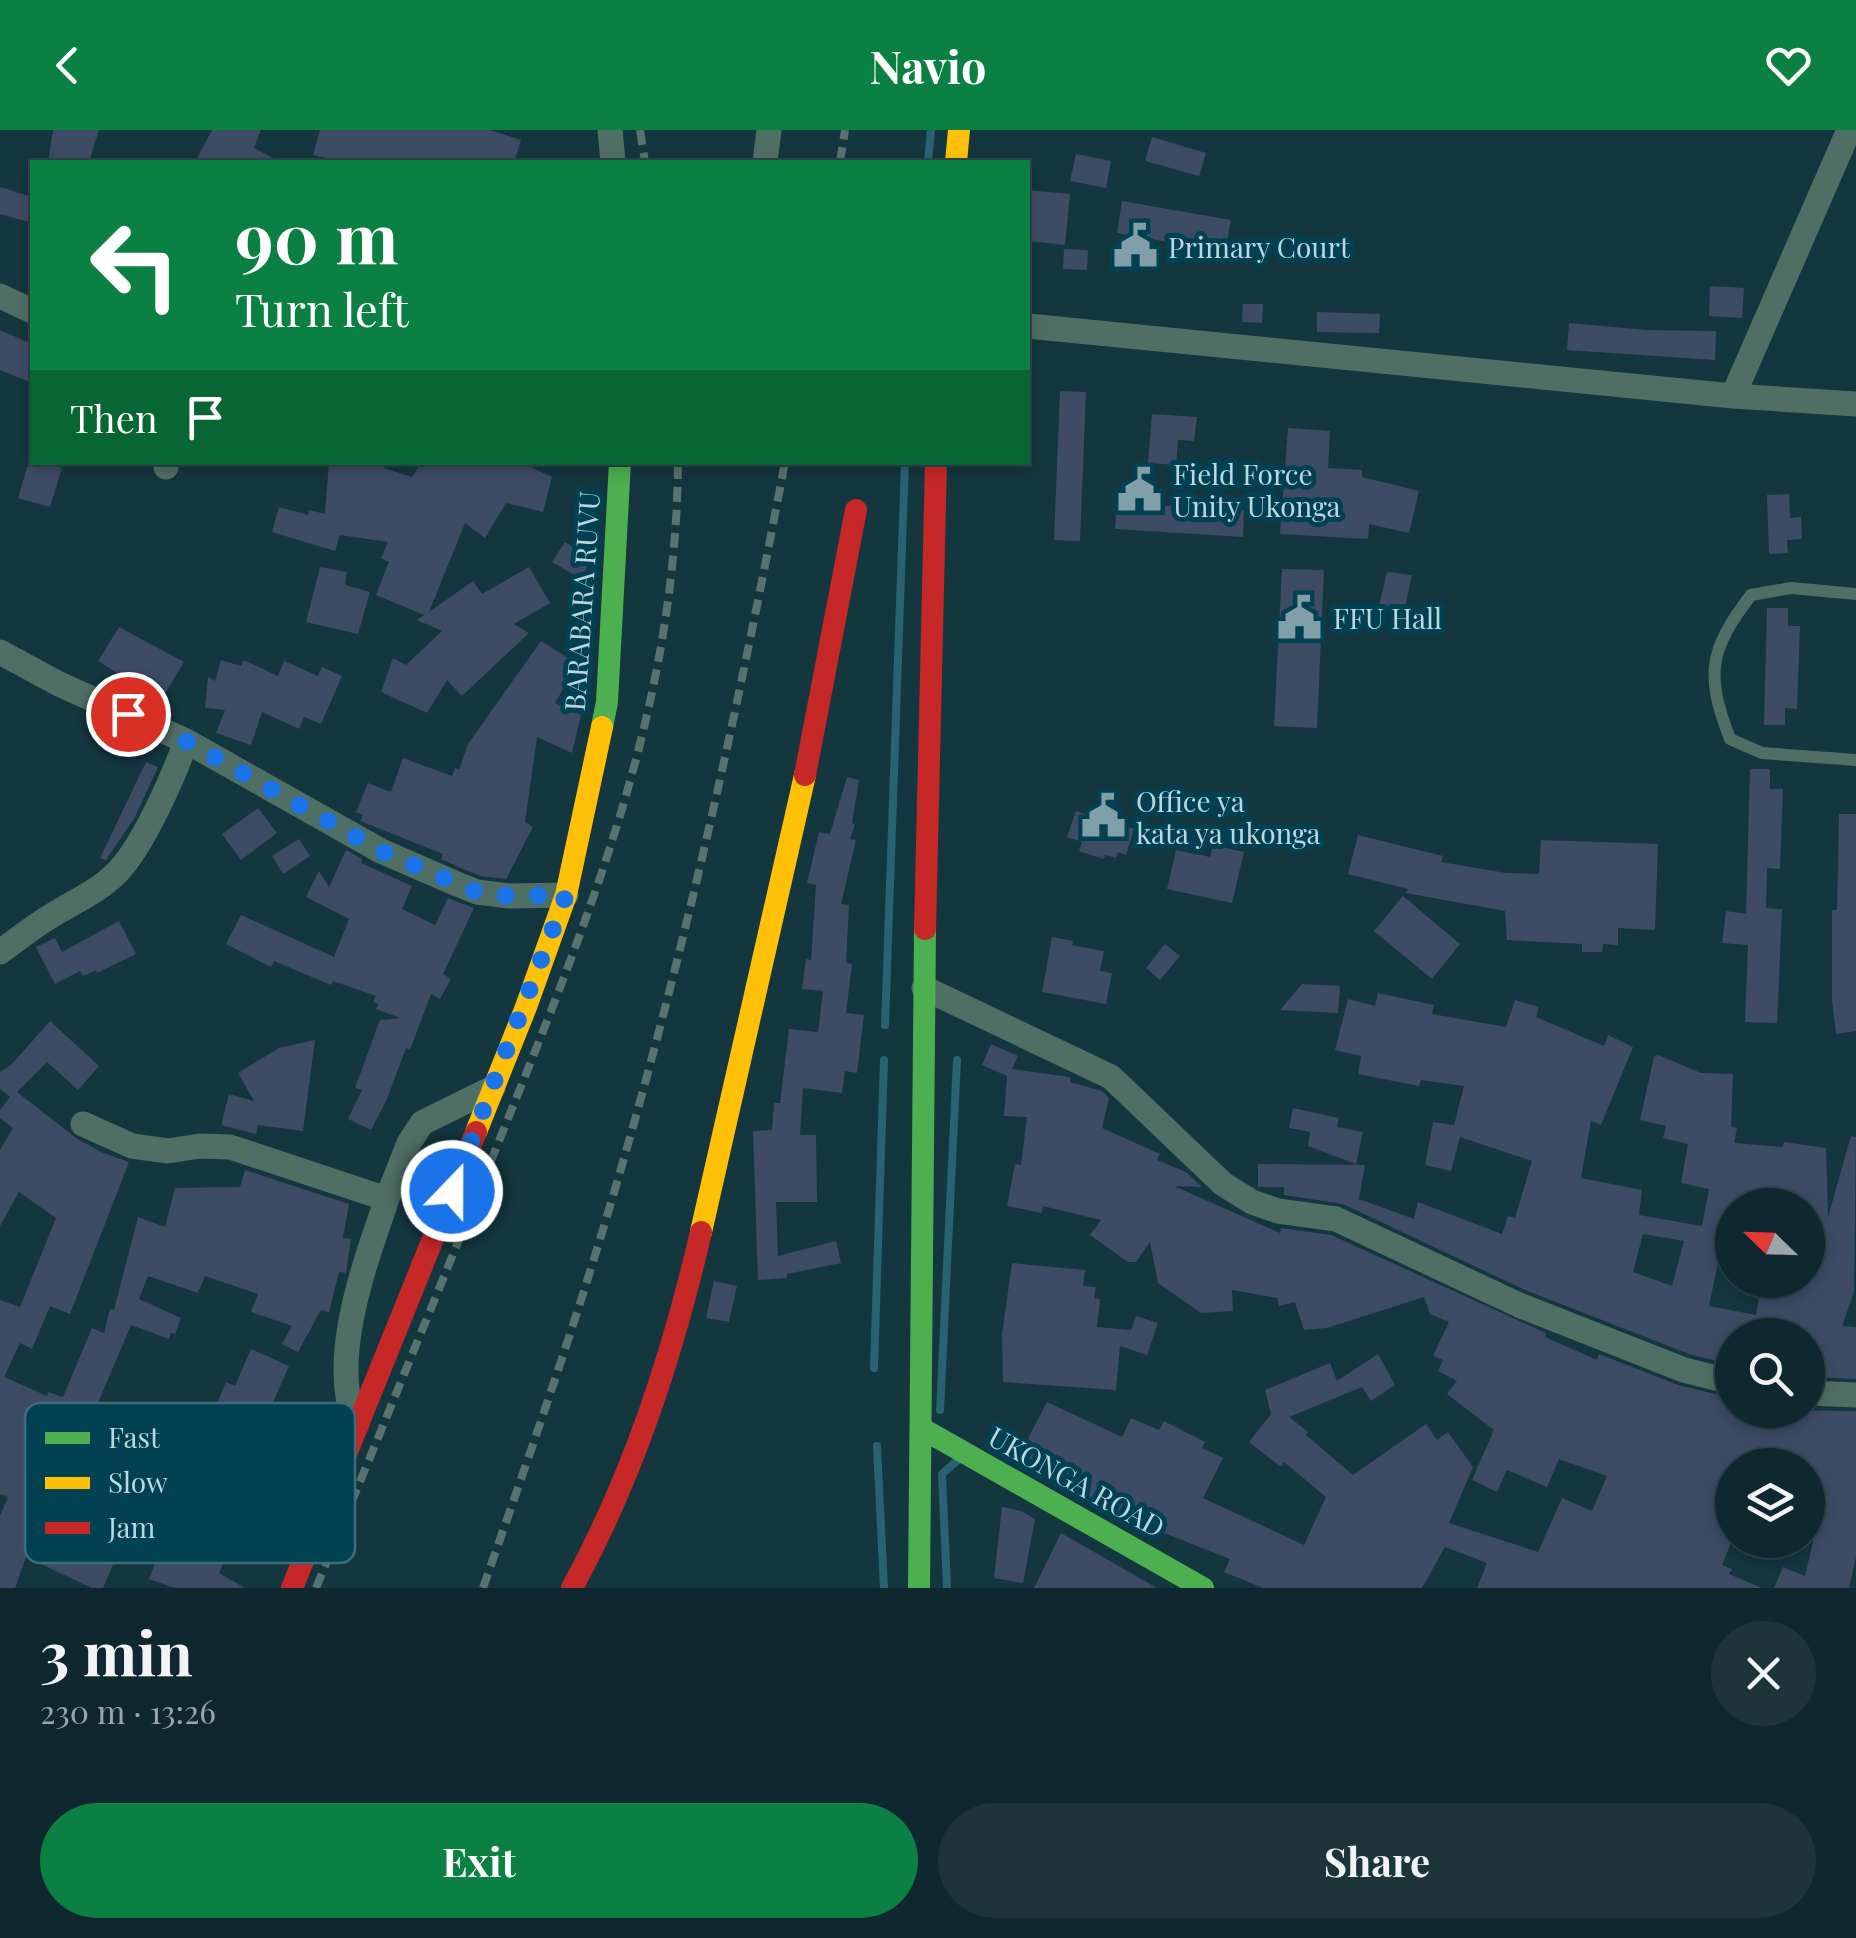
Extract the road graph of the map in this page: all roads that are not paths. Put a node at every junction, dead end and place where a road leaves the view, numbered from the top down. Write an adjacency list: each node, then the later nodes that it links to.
1 (610, 130): 5 (street)
2 (769, 130): 6 (street)
3 (959, 130): 7 (street)
4 (1848, 130): 11 (street)
5 (614, 160)
6 (765, 160)
7 (956, 160)
8 (0, 296): 9 (street)
9 (30, 310)
10 (1030, 326): 11 (street)
11 (1733, 396): 12 (street)
12 (1856, 404)
13 (620, 465): 20 (street, BARABARA RUVU)
14 (936, 465): 22 (street)
15 (856, 510): 36 (street)
16 (1856, 594): 19 (lane)
17 (0, 652): 18 (street)
18 (186, 741): 20 (street); 21 (street)
19 (1856, 760)
20 (566, 895): 23 (street, BARABARA RUVU)
21 (0, 952)
22 (924, 988): 26 (street); 31 (street)
23 (493, 1088): 25 (street); 32 (street, BARABARA RUVU)
24 (84, 1124): 25 (street)
25 (388, 1198): 29 (street)
26 (1715, 1378)
27 (1825, 1395): 28 (street)
28 (1856, 1396)
29 (348, 1403)
30 (355, 1423): 32 (street)
31 (921, 1428): 37 (street); 38 (street, UKONGA ROAD)
32 (358, 1430): 33 (street, BARABARA RUVU)
33 (355, 1437)
34 (302, 1563): 35 (street, BARABARA RUVU)
35 (292, 1588)
36 (572, 1588)
37 (920, 1588)
38 (1203, 1588)

